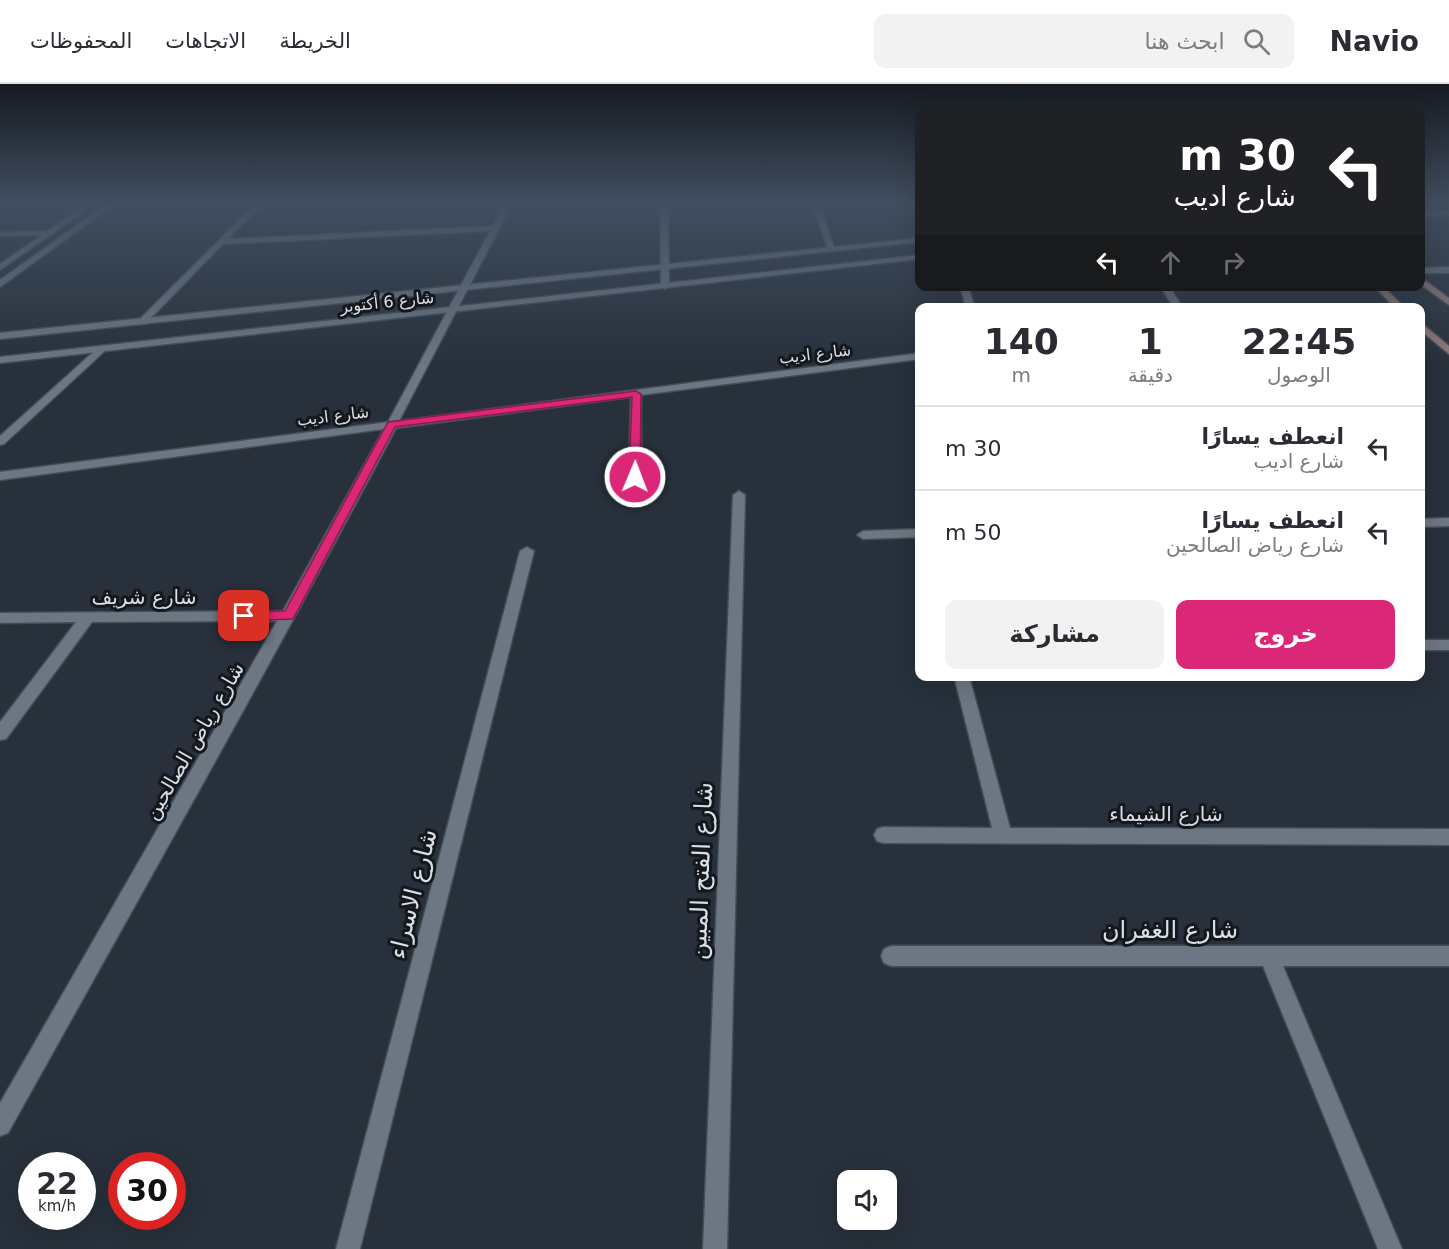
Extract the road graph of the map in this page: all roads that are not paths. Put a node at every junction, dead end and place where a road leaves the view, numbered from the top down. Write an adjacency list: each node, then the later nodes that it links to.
1 (14, 258): 9 (street)
2 (36, 258): 13 (street)
3 (206, 258): 20 (street)
4 (480, 258): 15 (street, شارع رياض الصالحين)
5 (664, 258): 8 (street)
6 (745, 258): 8 (street, شارع 6 أكتوبر)
7 (900, 258): 14 (street, شارع 6 أكتوبر)
8 (664, 267): 14 (street); 15 (street, شارع 6 أكتوبر)
9 (0, 268)
10 (1449, 270): 11 (street)
11 (1425, 271)
12 (1425, 283): 17 (main road)
13 (0, 284)
14 (665, 286): 19 (street, شارع 6 أكتوبر)
15 (465, 288): 19 (street, شارع رياض الصالحين); 20 (street, شارع 6 أكتوبر)
16 (1383, 291): 18 (main road)
17 (1449, 302)
18 (1396, 303)
19 (453, 310): 23 (street, شارع 6 أكتوبر); 28 (street, شارع رياض الصالحين)
20 (142, 322): 22 (street, شارع 6 أكتوبر)
21 (1425, 329): 24 (main road)
22 (0, 336)
23 (103, 348): 26 (street, شارع 6 أكتوبر); 29 (street)
24 (1449, 351)
25 (915, 358): 27 (street, شارع اديب)
26 (0, 360)
27 (636, 394): 28 (street, شارع اديب); 31 (street)
28 (391, 424): 30 (street, شارع اديب); 38 (street, شارع رياض الصالحين)
29 (0, 442)
30 (0, 476)
31 (635, 477)
32 (739, 495): 53 (street, شارع الفتح المبين)
33 (1449, 522): 34 (street)
34 (1425, 523)
35 (915, 533): 36 (street)
36 (863, 535)
37 (527, 551): 52 (street, شارع الاسراء)
38 (289, 616): 39 (street, شارع شريف); 51 (street, شارع رياض الصالحين)
39 (88, 617): 40 (street, شارع شريف); 44 (street)
40 (0, 618)
41 (1425, 645): 42 (street)
42 (1449, 645)
43 (963, 681): 46 (street)
44 (0, 734)
45 (883, 835): 46 (street, شارع الشيماء)
46 (1003, 836): 47 (street, شارع الشيماء)
47 (1449, 837)
48 (891, 956): 49 (street, شارع الغفران)
49 (1269, 956): 50 (street, شارع الغفران); 54 (street)
50 (1449, 956)
51 (0, 1125)
52 (348, 1249)
53 (715, 1249)
54 (1390, 1249)

